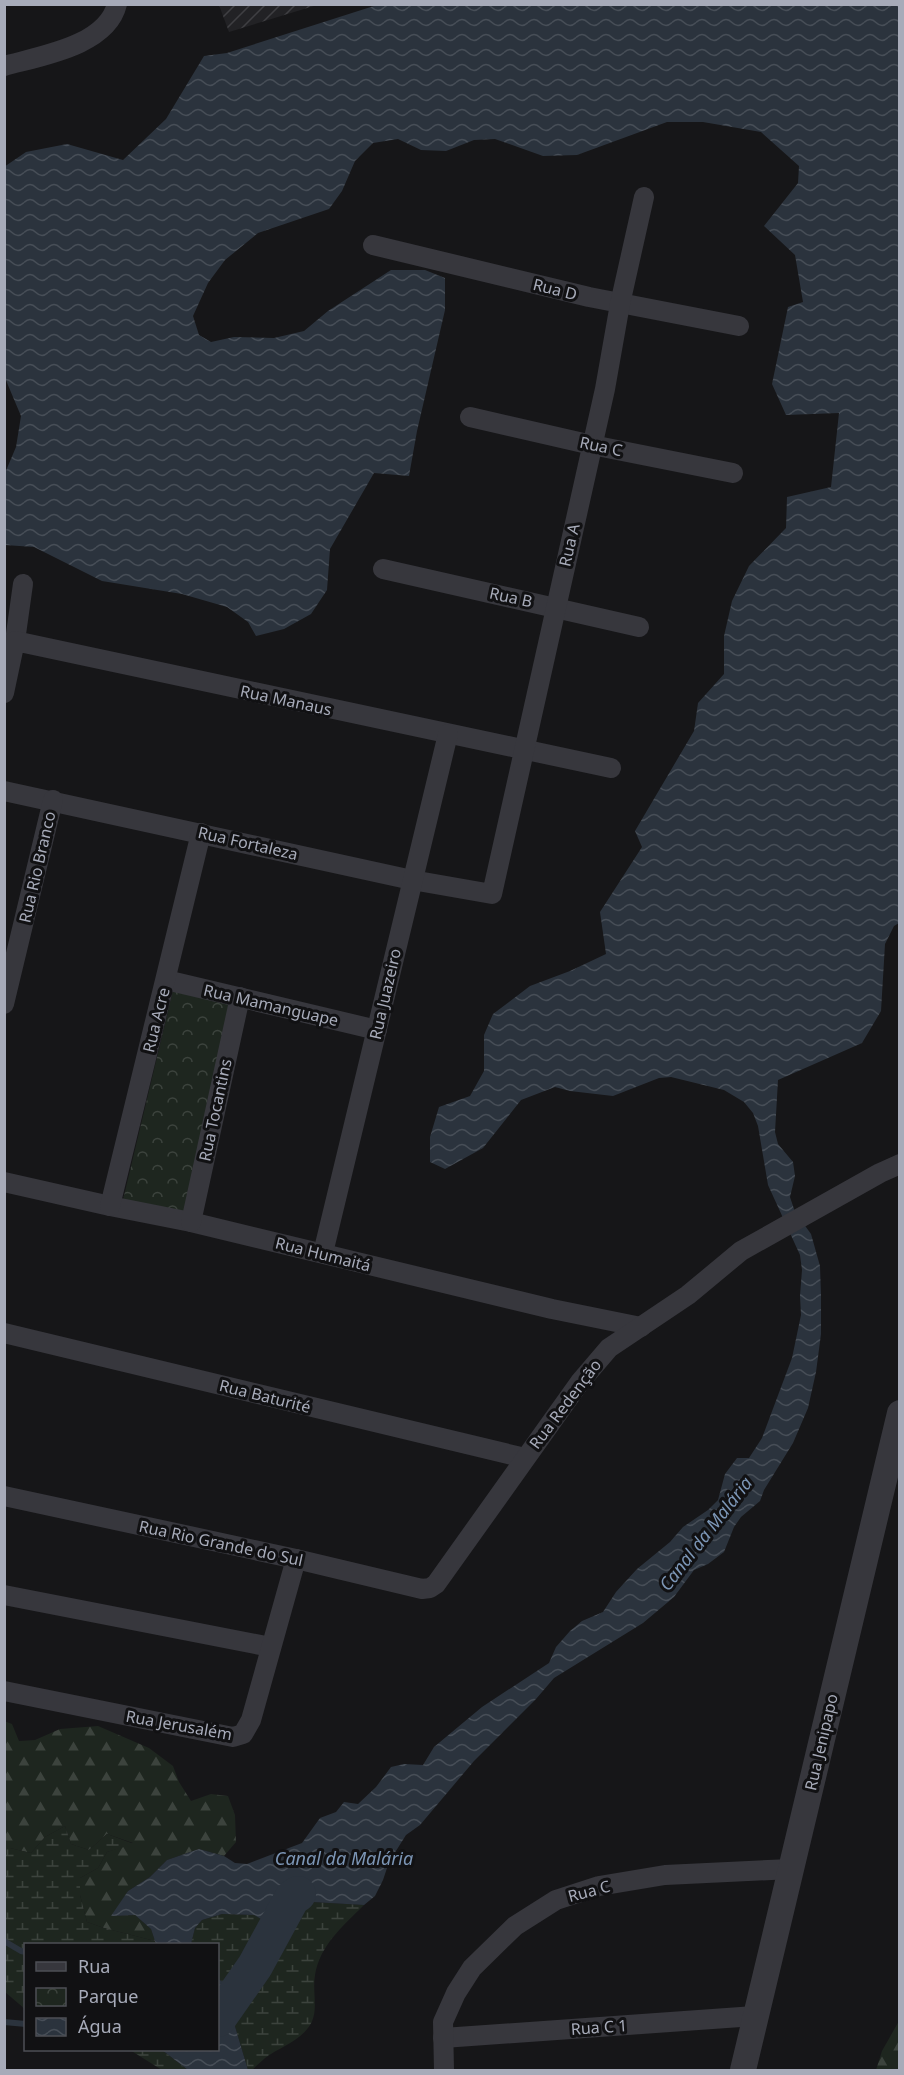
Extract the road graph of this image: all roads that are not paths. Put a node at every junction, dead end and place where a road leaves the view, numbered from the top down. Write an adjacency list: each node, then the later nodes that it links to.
1 (117, 4): 2 (street)
2 (4, 66)
3 (645, 196): 5 (street, Rua A)
4 (373, 245): 5 (street, Rua D)
5 (620, 304): 6 (street, Rua D); 8 (street, Rua A)
6 (739, 326)
7 (470, 417): 8 (street, Rua C)
8 (592, 445): 9 (street, Rua C); 12 (street, Rua A)
9 (733, 473)
10 (383, 569): 12 (street, Rua B)
11 (23, 584): 14 (street)
12 (555, 607): 13 (street, Rua B); 17 (street, Rua A)
13 (639, 627)
14 (15, 641): 15 (street); 16 (street, Rua Manaus)
15 (4, 693)
16 (448, 734): 17 (street, Rua Manaus); 22 (street, Rua Juazeiro)
17 (525, 749): 18 (street, Rua Manaus); 23 (street, Rua A)
18 (611, 768)
19 (4, 790): 20 (street, Rua Fortaleza)
20 (53, 800): 21 (street, Rua Fortaleza); 26 (street, Rua Rio Branco)
21 (201, 833): 22 (street, Rua Fortaleza); 24 (street, Rua Acre)
22 (412, 880): 23 (street, Rua Fortaleza); 27 (street, Rua Juazeiro)
23 (492, 894)
24 (166, 980): 25 (street, Rua Mamanguape); 30 (street, Rua Acre)
25 (240, 997): 27 (street, Rua Mamanguape); 31 (street, Rua Tocantins)
26 (4, 1004)
27 (377, 1030): 32 (street, Rua Juazeiro)
28 (900, 1164): 33 (street, Rua Redenção)
29 (4, 1182): 30 (street, Rua Humaitá)
30 (110, 1206): 31 (street, Rua Humaitá)
31 (190, 1222): 32 (street, Rua Humaitá)
32 (323, 1253): 33 (street, Rua Humaitá)
33 (641, 1327): 36 (street, Rua Redenção)
34 (4, 1333): 36 (street, Rua Baturité)
35 (900, 1413): 43 (street, Rua Jenipapo)
36 (525, 1458): 39 (street, Rua Redenção)
37 (4, 1496): 38 (street, Rua Rio Grande do Sul)
38 (296, 1559): 39 (street, Rua Rio Grande do Sul); 41 (street, Rua Jerusalém)
39 (436, 1584)
40 (4, 1595): 41 (street)
41 (271, 1647): 42 (street, Rua Jerusalém)
42 (4, 1691)
43 (791, 1869): 44 (street, Rua Jenipapo); 45 (street, Rua C)
44 (755, 2016): 45 (street, Rua C 1); 47 (street, Rua Jenipapo)
45 (443, 2030): 46 (street)
46 (444, 2070)
47 (743, 2070)

